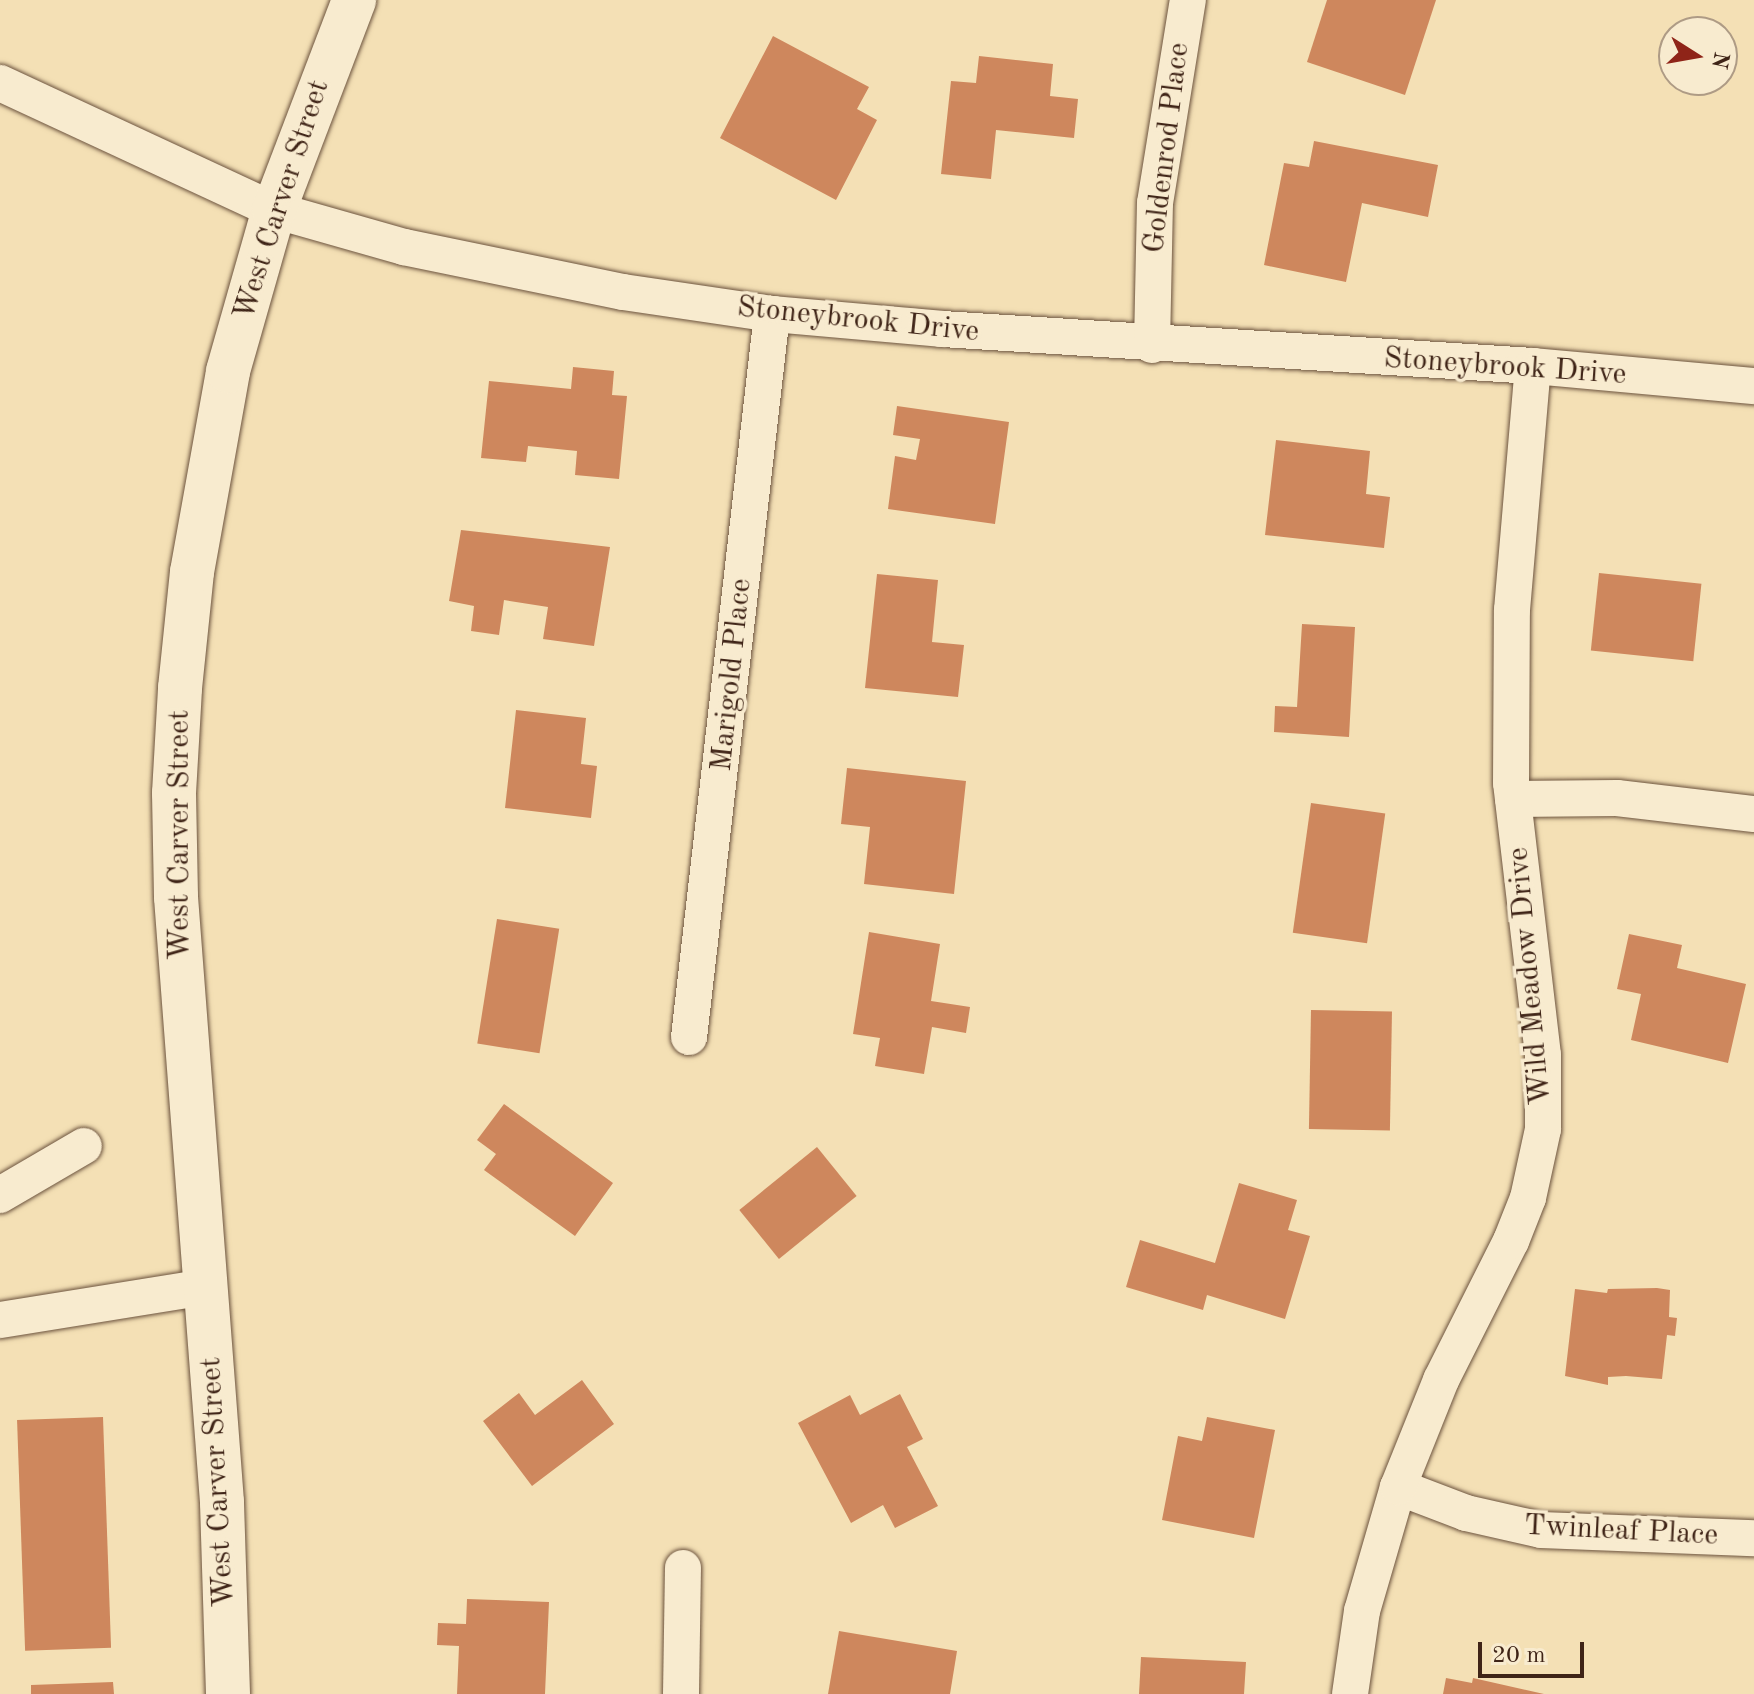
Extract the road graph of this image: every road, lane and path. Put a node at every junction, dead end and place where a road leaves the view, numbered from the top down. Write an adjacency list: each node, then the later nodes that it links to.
1 (354, 0): 4 (street, West Carver Street)
2 (1188, 0): 6 (street, Goldenrod Place)
3 (0, 83): 4 (street, Stoneybrook Drive)
4 (274, 210): 5 (street, Stoneybrook Drive); 14 (street, West Carver Street)
5 (772, 314): 6 (street, Stoneybrook Drive); 11 (street, Marigold Place)
6 (1152, 345): 7 (street, Stoneybrook Drive)
7 (1533, 366): 8 (street, Stoneybrook Drive); 9 (street, Wild Meadow Drive)
8 (1754, 386)
9 (1513, 799): 10 (street); 16 (street, Wild Meadow Drive)
10 (1754, 814)
11 (689, 1037)
12 (84, 1146): 13 (street)
13 (0, 1195)
14 (206, 1287): 15 (street); 19 (street, West Carver Street)
15 (0, 1320)
16 (1398, 1487): 17 (street, Twinleaf Place); 21 (street, Wild Meadow Drive)
17 (1754, 1538)
18 (683, 1568): 20 (street)
19 (228, 1694)
20 (681, 1694)
21 (1350, 1694)

